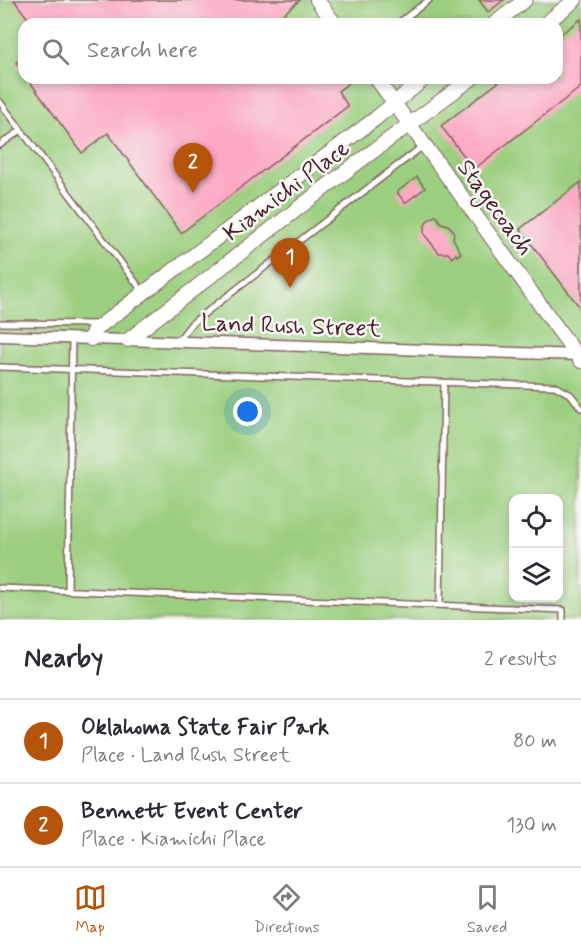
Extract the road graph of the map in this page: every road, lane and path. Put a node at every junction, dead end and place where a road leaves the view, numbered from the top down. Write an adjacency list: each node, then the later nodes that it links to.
1 (317, 0): 5 (street)
2 (429, 0): 6 (lane)
3 (525, 0): 7 (street)
4 (575, 0): 8 (street)
5 (330, 18)
6 (405, 18)
7 (502, 18)
8 (552, 18)
9 (380, 84): 13 (street, Stagecoach)
10 (418, 84): 13 (street, Kiamichi Place)
11 (464, 84): 14 (street, Kiamichi Place)
12 (0, 102): 15 (lane)
13 (394, 103): 14 (street, Stagecoach); 18 (street, Kiamichi Place)
14 (408, 125): 17 (street, Stagecoach); 24 (street, Kiamichi Place)
15 (21, 129): 16 (lane); 18 (lane)
16 (0, 145)
17 (423, 146): 25 (lane); 26 (street, Stagecoach)
18 (144, 293): 20 (street, Kiamichi Place)
19 (0, 323): 20 (lane)
20 (103, 324): 23 (street, Kiamichi Place)
21 (0, 336): 22 (street, Land Rush Street)
22 (72, 338): 23 (street, Land Rush Street); 28 (lane)
23 (91, 339): 24 (street, Land Rush Street)
24 (128, 340): 25 (street, Land Rush Street)
25 (177, 342): 26 (street, Land Rush Street)
26 (580, 357)
27 (0, 367): 28 (lane)
28 (71, 369): 29 (lane); 32 (lane)
29 (444, 382): 30 (lane); 33 (lane)
30 (581, 408)
31 (0, 588): 32 (lane)
32 (68, 590): 33 (lane)
33 (440, 605): 34 (lane)
34 (563, 620)

